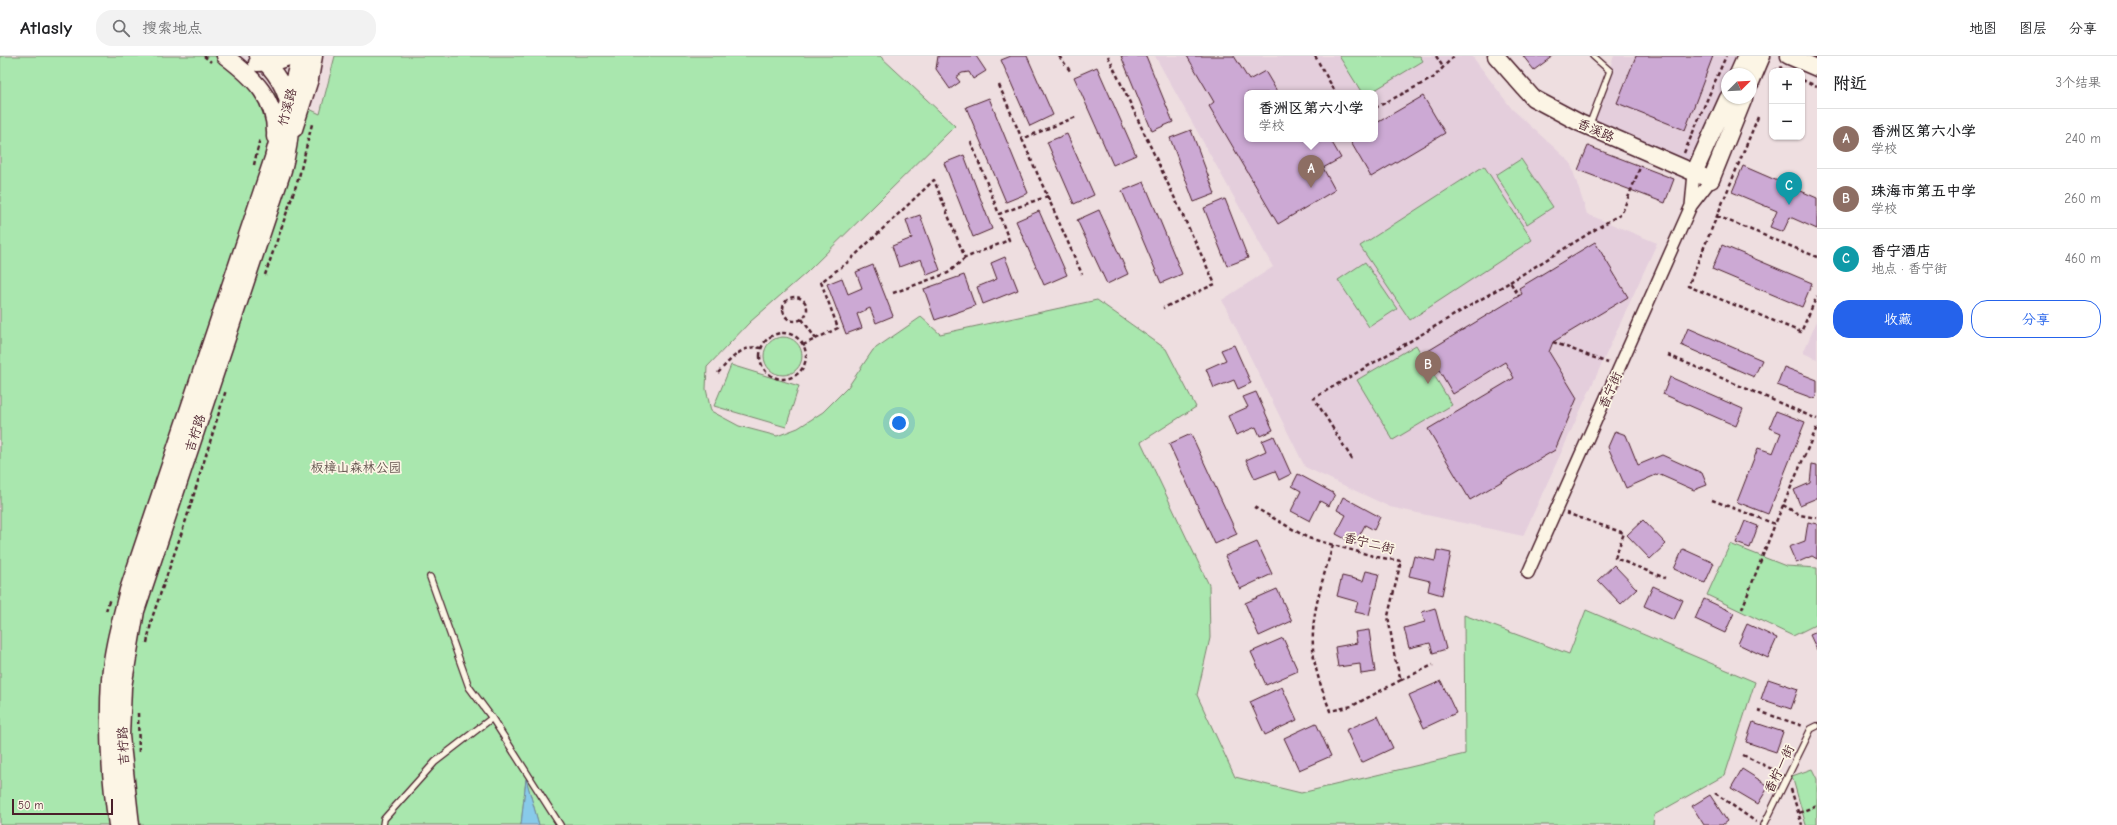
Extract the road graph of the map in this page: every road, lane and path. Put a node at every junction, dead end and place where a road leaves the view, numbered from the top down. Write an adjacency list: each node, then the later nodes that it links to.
1 (225, 56): 39 (main road)
2 (235, 56): 17 (main road)
3 (292, 56): 17 (main road)
4 (300, 56): 27 (main road, 竹溪路)
5 (314, 56): 37 (main road, 竹溪路)
6 (1059, 56): 22 (path)
7 (1108, 56): 55 (path)
8 (1314, 56): 26 (path)
9 (1436, 56): 18 (path)
10 (1454, 56): 18 (path)
11 (1496, 56): 34 (main road, 香溪路)
12 (1593, 56): 34 (lane)
13 (1726, 56): 38 (path)
14 (1746, 56): 19 (main road)
15 (1762, 56): 20 (main road)
16 (1789, 56): 21 (main road)
17 (262, 60): 27 (main road, 吉柠路)
18 (1443, 67): 30 (path)
19 (1741, 68)
20 (1757, 68)
21 (1817, 68)
22 (1071, 72)
23 (1805, 81): 25 (path)
24 (999, 84): 35 (path)
25 (1817, 86)
26 (1334, 90)
27 (288, 103): 37 (main road, 吉柠路); 39 (main road, 竹溪路)
28 (1725, 104): 41 (main road, 香宁街)
29 (1742, 104): 42 (main road, 香宁街)
30 (1378, 106)
31 (1076, 117): 35 (path)
32 (1758, 117): 46 (path)
33 (312, 121): 50 (path)
34 (1589, 127): 41 (main road, 香溪路)
35 (1022, 139): 43 (path)
36 (971, 142): 45 (path)
37 (290, 144): 92 (main road, 吉柠路)
38 (1677, 150)
39 (273, 158): 91 (main road, 吉柠路)
40 (1643, 161): 51 (path)
41 (1694, 172): 42 (main road, 香溪路); 44 (street, 香宁街)
42 (1711, 180): 44 (street, 香宁街)
43 (1048, 196): 45 (path); 49 (path)
44 (1691, 206): 62 (street, 香宁街)
45 (1000, 214): 48 (path)
46 (1717, 216): 47 (path); 54 (path)
47 (1817, 257)
48 (965, 258): 52 (path); 57 (path)
49 (1082, 274)
50 (263, 281)
51 (1510, 282): 53 (path); 67 (path)
52 (893, 293)
53 (1519, 296)
54 (1817, 296)
55 (1163, 308)
56 (802, 319): 56 (path); 57 (path)
57 (816, 339): 59 (path)
58 (1553, 342): 62 (path)
59 (803, 345): 60 (path); 60 (path)
60 (762, 348): 63 (path)
61 (1668, 355): 65 (path)
62 (1620, 368): 71 (street, 香宁街)
63 (718, 373)
64 (228, 386): 79 (path)
65 (1817, 419)
66 (1817, 427): 69 (path)
67 (1352, 458)
68 (1712, 500): 73 (path)
69 (1783, 505): 72 (path); 73 (path)
70 (1254, 507): 74 (path, 香宁二街)
71 (1557, 510): 75 (street, 香宁街); 77 (path)
72 (1817, 518)
73 (1775, 524): 78 (path)
74 (1334, 545): 81 (path, 香宁二街); 81 (path)
75 (1528, 573)
76 (430, 577): 84 (lane)
77 (1665, 578)
78 (1742, 609)
79 (146, 648)
80 (1433, 664): 81 (path)
81 (1401, 680)
82 (138, 707): 87 (path)
83 (1758, 711): 86 (path)
84 (492, 718): 93 (lane); 94 (lane)
85 (1817, 726): 86 (lane)
86 (1811, 729): 96 (lane, 香柠一街)
87 (139, 758)
88 (1715, 793): 95 (path)
89 (1817, 805): 90 (path)
90 (1799, 813)
91 (117, 825)
92 (131, 825)
93 (383, 825)
94 (560, 825)
95 (1760, 825)
96 (1764, 825)

